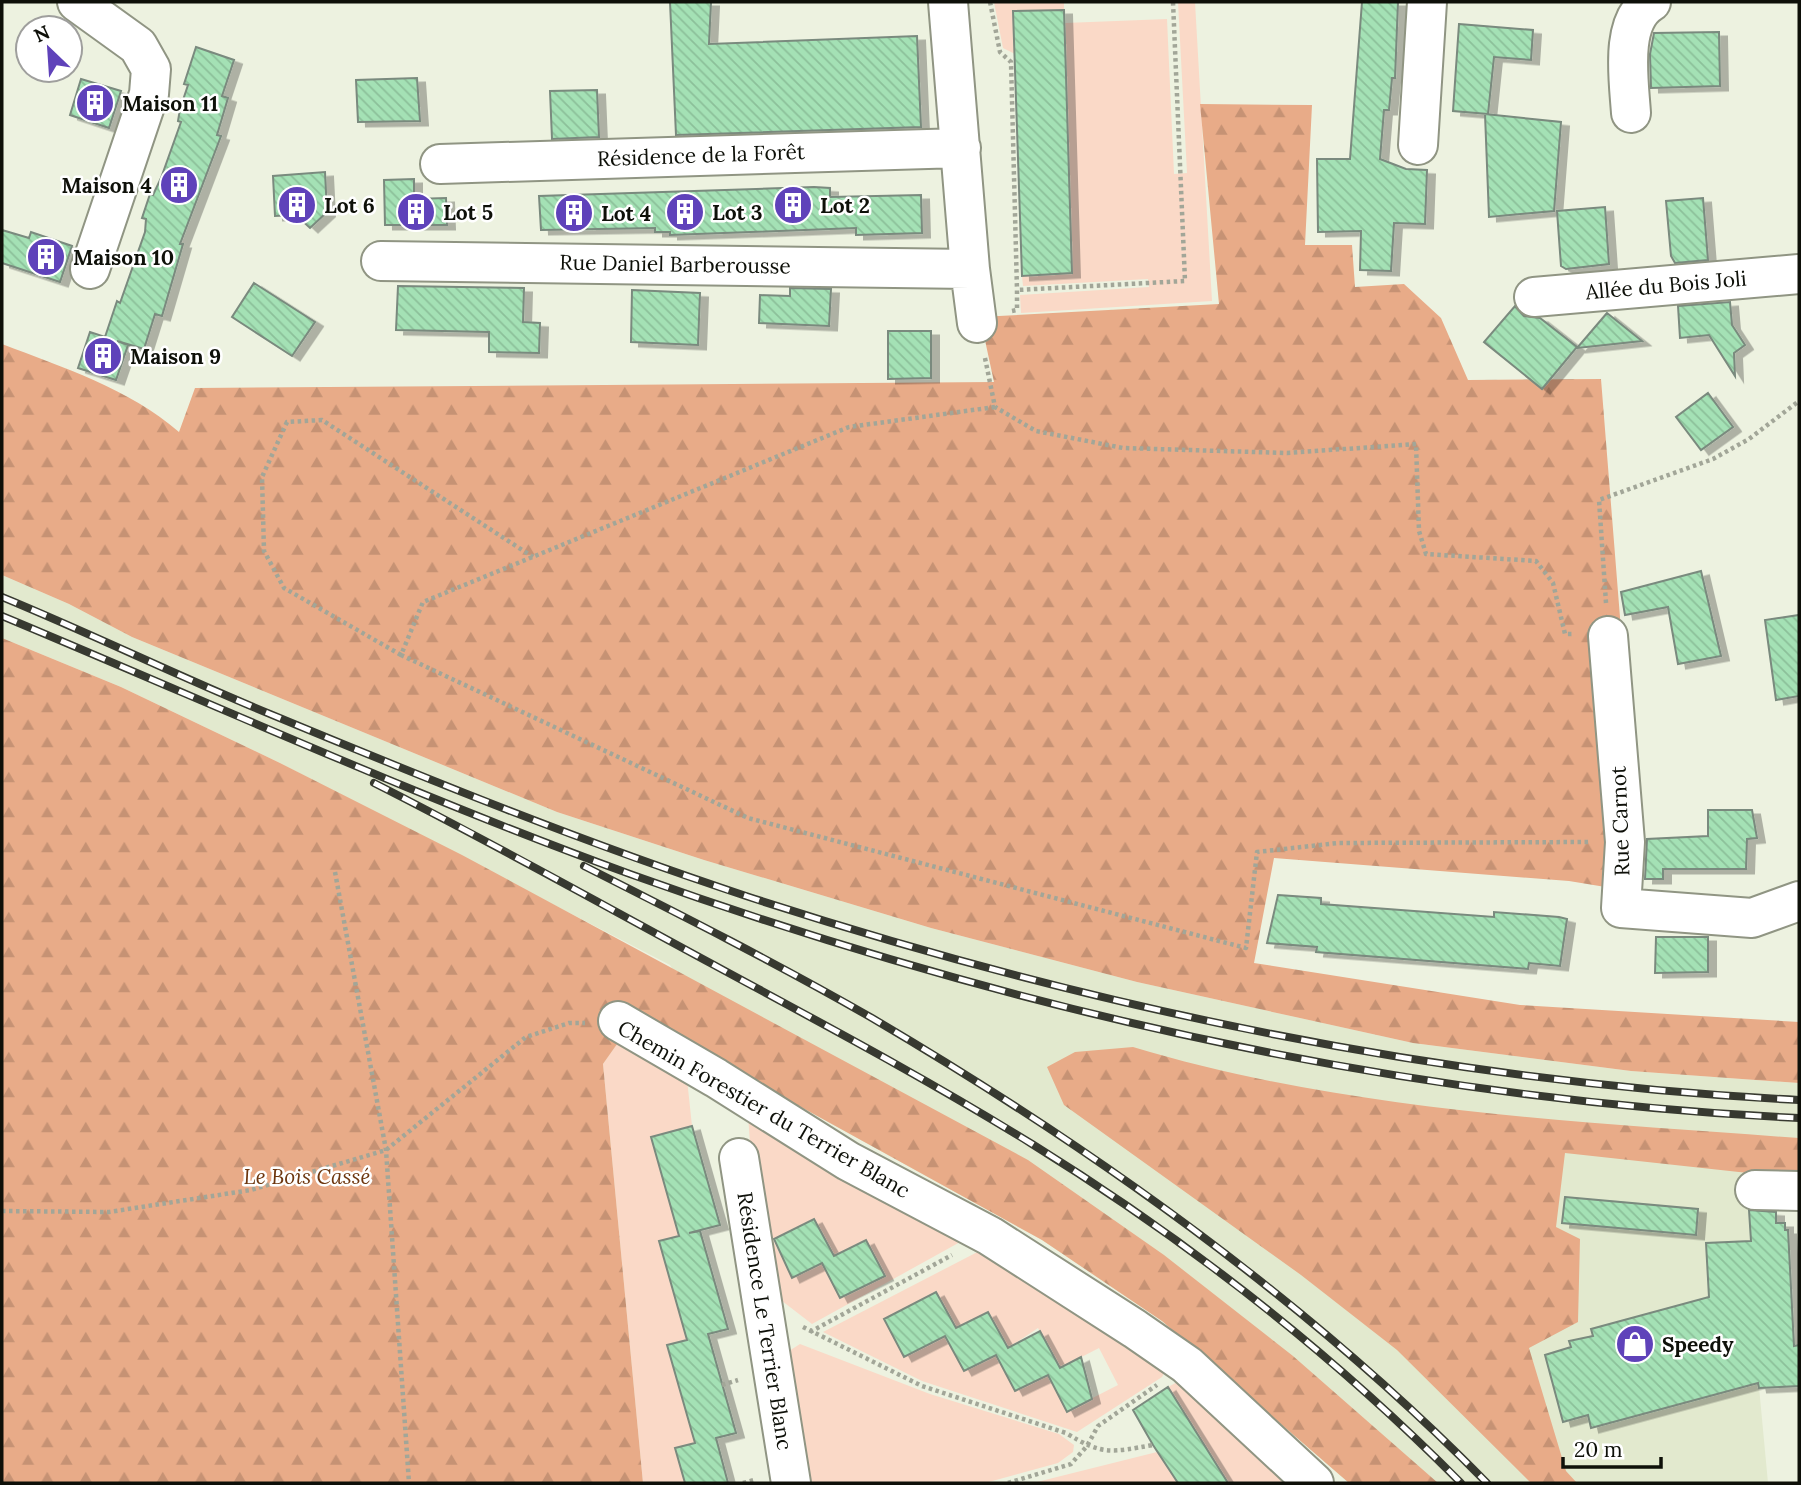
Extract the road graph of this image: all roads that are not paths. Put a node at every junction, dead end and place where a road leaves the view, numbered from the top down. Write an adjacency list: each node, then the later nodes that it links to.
1 (948, 2): 7 (street)
2 (1427, 2): 6 (street)
3 (1651, 2): 5 (street)
4 (87, 10): 10 (street)
5 (1631, 113)
6 (1418, 145)
7 (961, 148): 8 (street, Résidence de la Forêt); 11 (street)
8 (440, 164)
9 (381, 261): 11 (street, Rue Daniel Barberousse)
10 (90, 268)
11 (970, 269): 14 (street)
12 (1799, 274): 13 (street, Allée du Bois Joli)
13 (1534, 297)
14 (977, 319)
15 (1608, 636): 16 (street, Rue Carnot)
16 (1799, 901)
17 (618, 1021): 22 (street, Chemin Forestier du Terrier Blanc)
18 (739, 1158): 21 (street, Résidence Le Terrier Blanc)
19 (1755, 1190): 20 (street)
20 (1799, 1191)
21 (791, 1483)
22 (1314, 1483)

